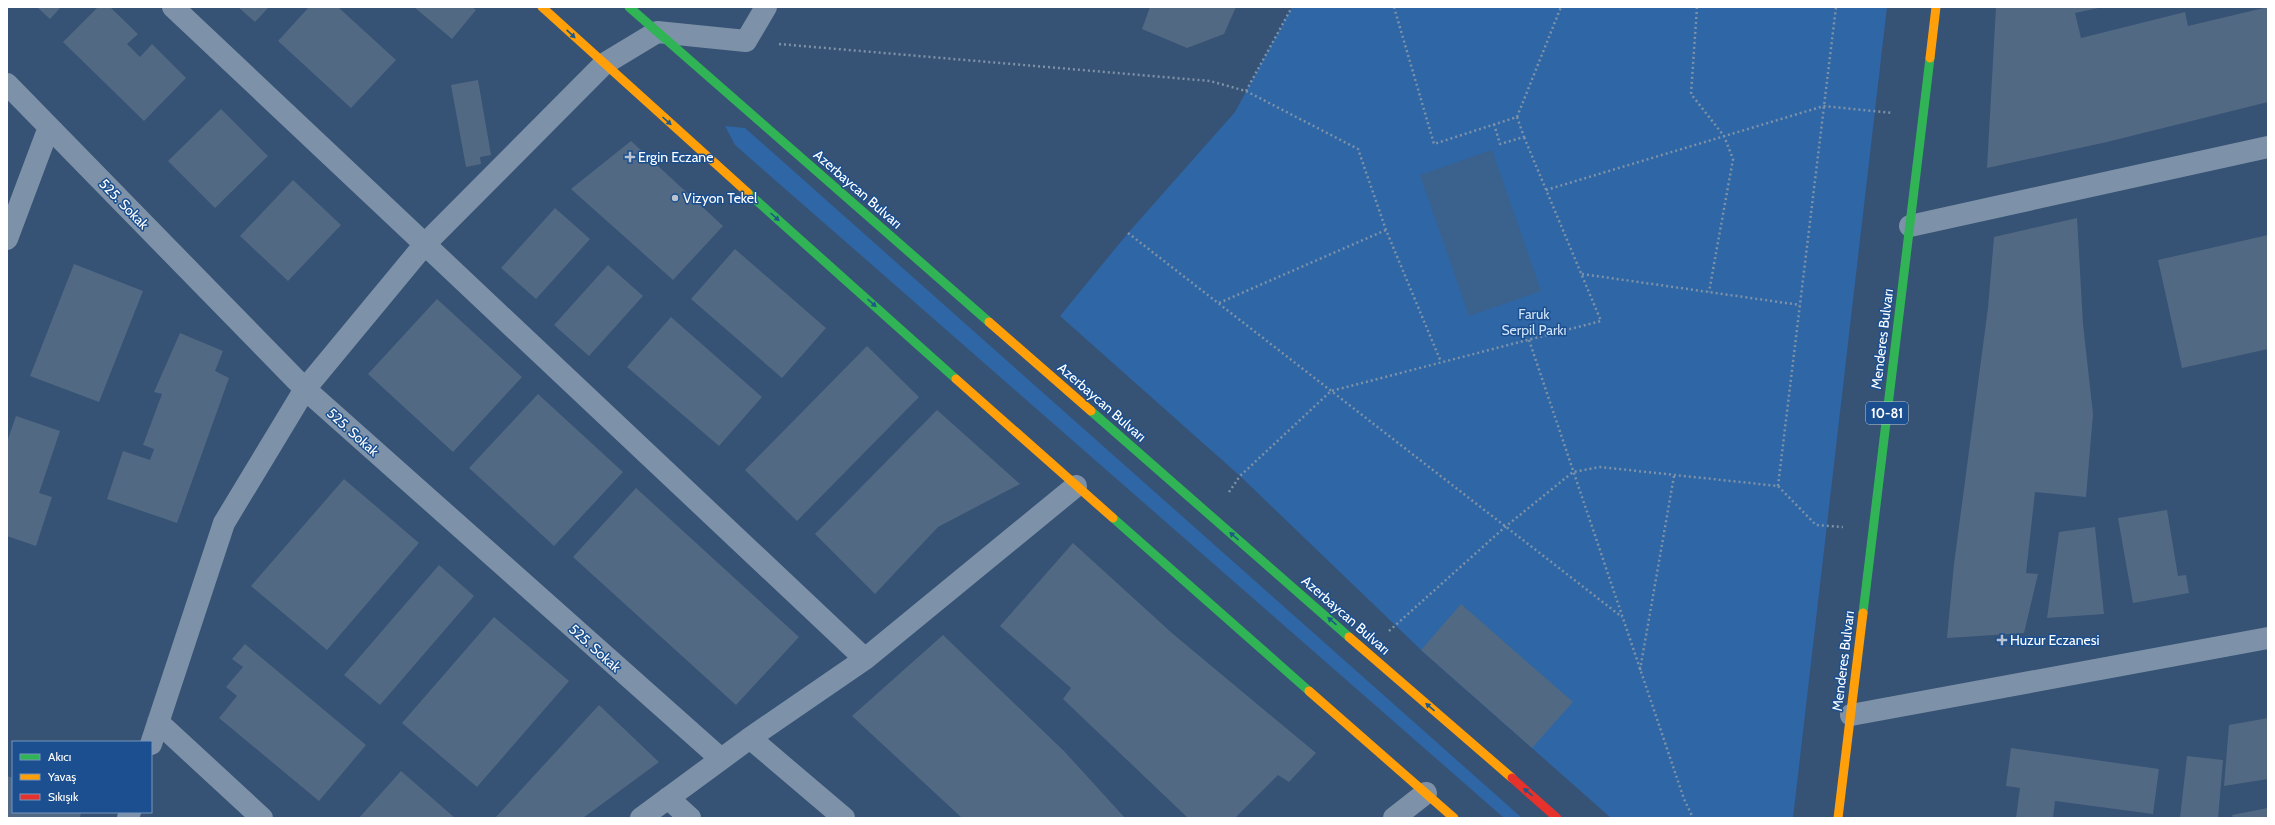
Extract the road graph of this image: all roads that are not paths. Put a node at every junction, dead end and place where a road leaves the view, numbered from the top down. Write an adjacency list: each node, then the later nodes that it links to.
1 (173, 7): 13 (street)
2 (542, 7): 7 (main road, one-way to 7)
3 (629, 7): 6 (main road, Azerbaycan Bulvarı)
4 (766, 7): 6 (street)
5 (1936, 7): 11 (main road, Menderes Bulvarı / 10-81)
6 (657, 32): 7 (street); 31 (main road, Azerbaycan Bulvarı, one-way to 6)
7 (604, 64): 13 (street); 15 (main road, one-way to 15)
8 (7, 84): 9 (street, 525. Sokak)
9 (49, 126): 12 (street); 14 (street, 525. Sokak)
10 (2268, 147): 11 (street)
11 (1910, 226): 18 (main road, Menderes Bulvarı / 10-81)
12 (7, 239)
13 (425, 244): 14 (street); 17 (street)
14 (305, 390): 19 (street); 22 (street, 525. Sokak)
15 (1076, 486): 17 (street); 23 (main road)
16 (2268, 638): 18 (street)
17 (864, 659): 20 (street)
18 (1851, 715): 32 (main road, Menderes Bulvarı / 10-81)
19 (158, 722): 21 (street); 25 (street)
20 (750, 738): 22 (street); 28 (street)
21 (152, 741)
22 (720, 759): 24 (street)
23 (1426, 793): 29 (street); 30 (main road)
24 (668, 798): 26 (street); 27 (street)
25 (262, 818)
26 (641, 818)
27 (690, 818)
28 (844, 818)
29 (1394, 818)
30 (1454, 818)
31 (1557, 818)
32 (1838, 818)

